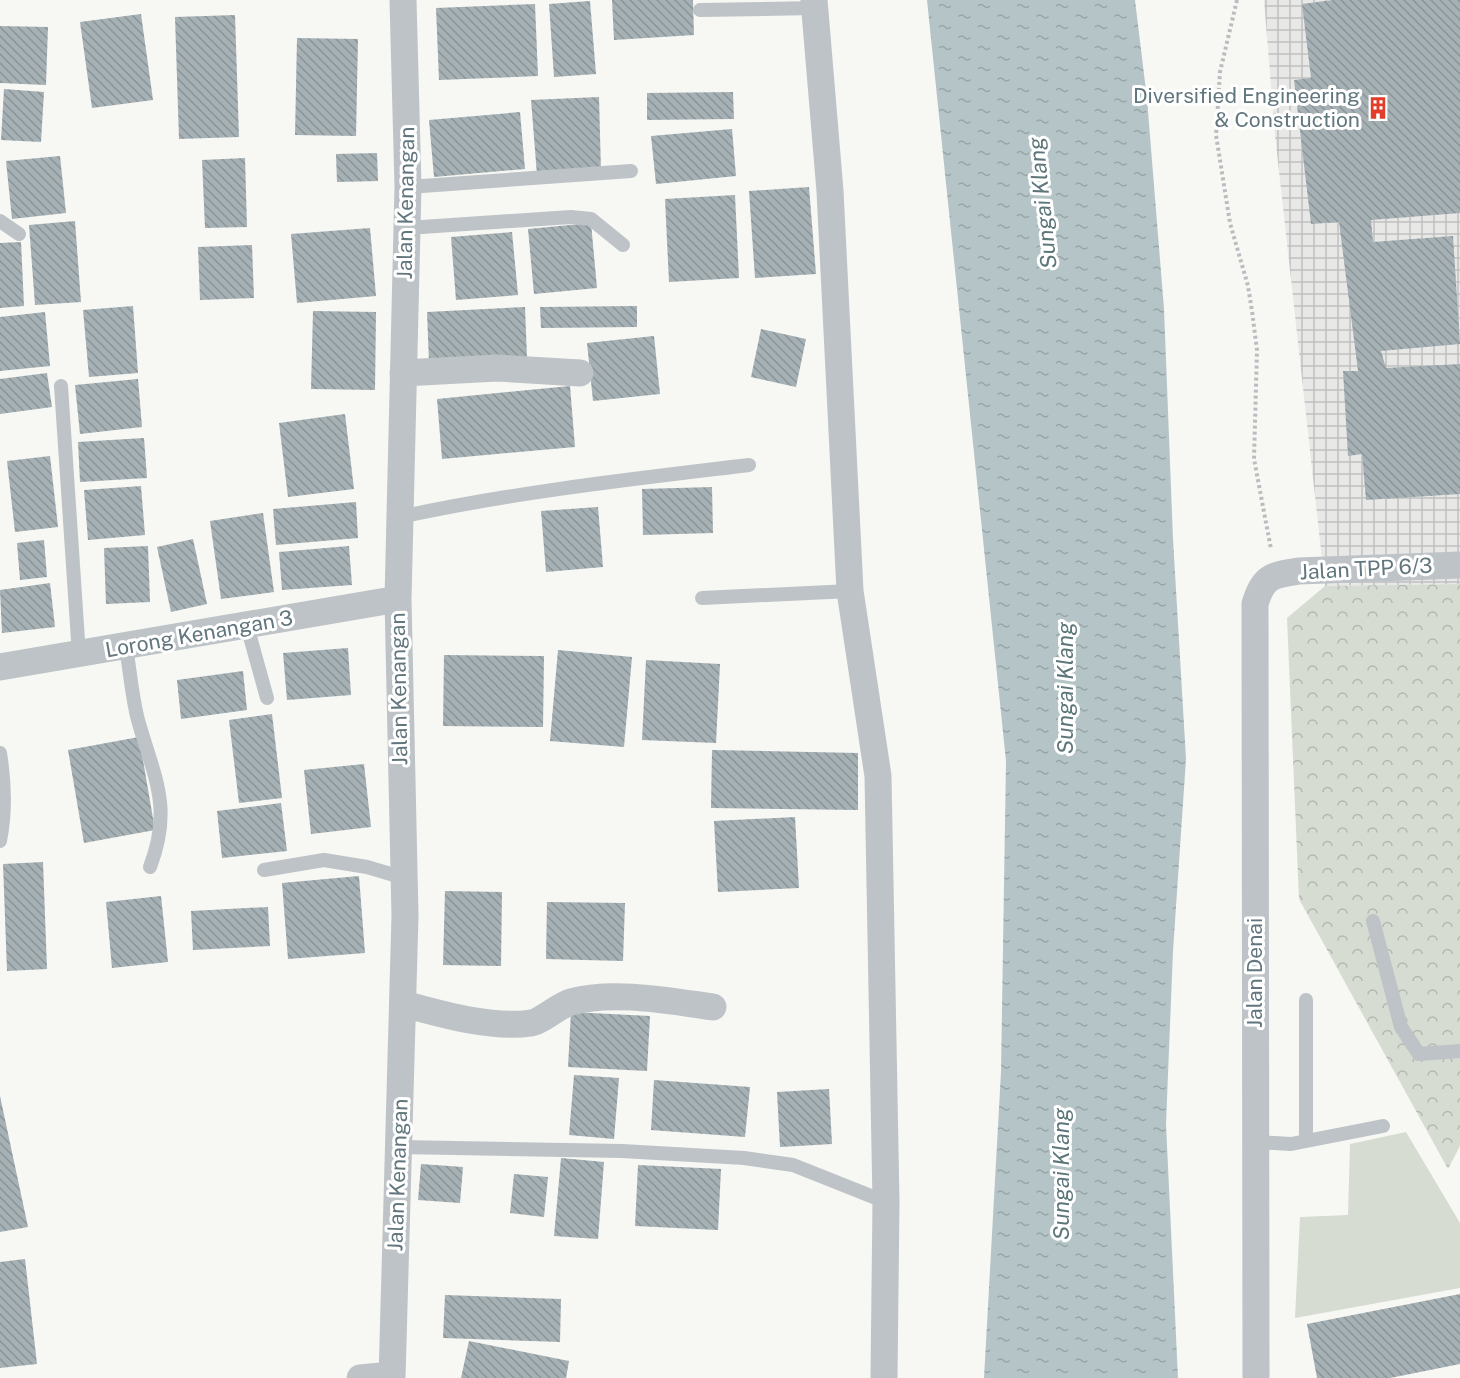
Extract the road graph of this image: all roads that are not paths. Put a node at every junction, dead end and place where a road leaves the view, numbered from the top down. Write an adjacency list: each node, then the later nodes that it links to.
1 (403, 0): 5 (street, Jalan Kenangan)
2 (814, 4): 3 (lane); 17 (street)
3 (700, 10)
4 (631, 171): 5 (lane)
5 (408, 187): 7 (street, Jalan Kenangan)
6 (0, 221): 8 (lane)
7 (407, 228): 9 (lane); 10 (street, Jalan Kenangan)
8 (20, 234)
9 (624, 245)
10 (403, 373): 11 (street); 14 (street, Jalan Kenangan)
11 (580, 373)
12 (61, 386): 22 (lane)
13 (749, 465): 14 (lane)
14 (400, 517): 19 (street, Jalan Kenangan)
15 (1460, 565): 16 (street, Jalan TPP 6/3)
16 (1273, 575): 37 (street, Jalan Denai)
17 (850, 591): 18 (lane); 39 (street)
18 (702, 598)
19 (398, 599): 20 (street, Lorong Kenangan 3); 29 (street, Jalan Kenangan)
20 (247, 626): 21 (street, Lorong Kenangan 3); 24 (lane)
21 (126, 647): 22 (street, Lorong Kenangan 3); 27 (lane)
22 (79, 655): 23 (street, Lorong Kenangan 3)
23 (0, 667)
24 (267, 698)
25 (0, 753): 26 (lane)
26 (0, 841)
27 (150, 867)
28 (264, 870): 29 (lane)
29 (404, 878): 32 (street, Jalan Kenangan)
30 (1373, 921): 34 (lane)
31 (1306, 1000): 36 (lane)
32 (404, 1004): 33 (street); 38 (street, Jalan Kenangan)
33 (713, 1007)
34 (1460, 1051)
35 (1383, 1126): 36 (lane)
36 (1306, 1141): 37 (lane)
37 (1256, 1142): 43 (street, Jalan Denai)
38 (398, 1147): 39 (lane); 40 (street, Jalan Kenangan)
39 (886, 1202): 42 (street)
40 (392, 1376): 41 (street)
41 (360, 1378)
42 (884, 1378)
43 (1256, 1378)

